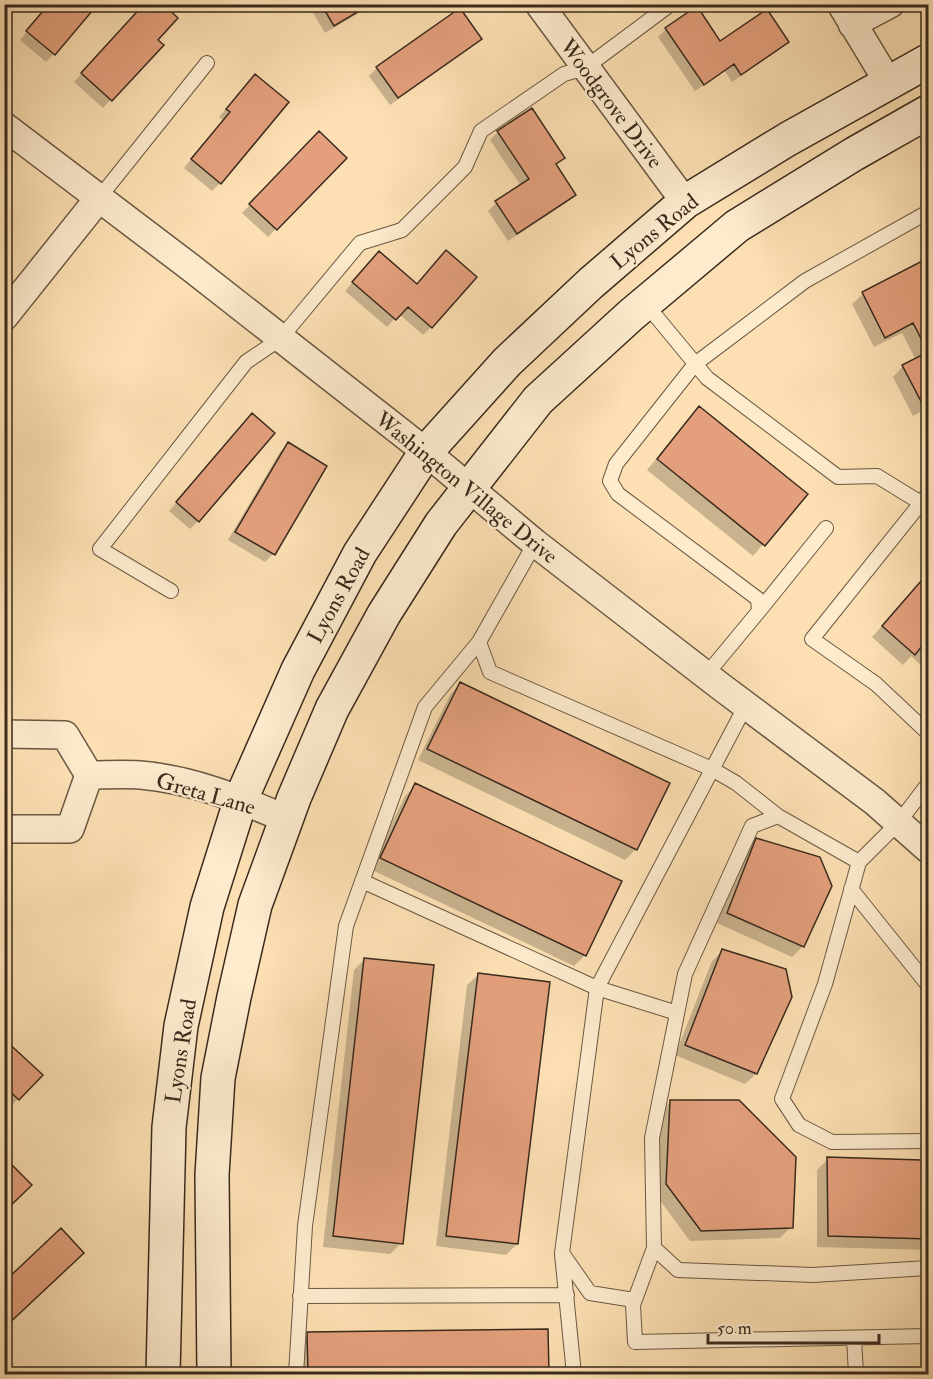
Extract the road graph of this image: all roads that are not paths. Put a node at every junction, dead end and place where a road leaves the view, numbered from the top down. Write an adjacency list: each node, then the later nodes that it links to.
1 (539, 4): 7 (street, Woodgrove Drive)
2 (670, 4): 7 (lane)
3 (890, 4): 4 (street)
4 (846, 14): 8 (street)
5 (928, 61): 8 (main road, Lyons Road)
6 (207, 63): 11 (lane)
7 (585, 68): 12 (street, Woodgrove Drive); 16 (lane)
8 (888, 82): 12 (main road, Lyons Road)
9 (928, 112): 14 (main road, Lyons Road)
10 (4, 126): 11 (street, Washington Village Drive)
11 (99, 198): 15 (street); 16 (street, Washington Village Drive)
12 (685, 202): 18 (main road, Lyons Road)
13 (928, 212): 17 (lane)
14 (645, 303): 17 (lane); 19 (main road, Lyons Road)
15 (4, 317)
16 (280, 339): 18 (street, Washington Village Drive); 23 (lane)
17 (695, 364): 20 (lane); 24 (lane)
18 (426, 452): 19 (street, Washington Village Drive); 33 (main road, Lyons Road)
19 (468, 488): 22 (street, Washington Village Drive); 35 (main road, Lyons Road)
20 (925, 498): 28 (lane)
21 (826, 528): 24 (lane)
22 (535, 543): 25 (lane); 26 (street, Washington Village Drive)
23 (171, 591)
24 (759, 611): 26 (lane)
25 (479, 642): 30 (lane); 40 (lane)
26 (706, 675): 27 (street, Washington Village Drive)
27 (746, 705): 30 (lane); 36 (street, Washington Village Drive)
28 (928, 733)
29 (4, 734): 31 (street)
30 (712, 769): 34 (lane); 43 (lane)
31 (89, 776): 33 (street, Greta Lane); 37 (street)
32 (928, 784): 36 (lane)
33 (241, 799): 35 (street, Greta Lane); 54 (main road, Lyons Road)
34 (778, 816): 39 (lane); 44 (lane)
35 (286, 819): 55 (main road, Lyons Road)
36 (899, 822): 38 (street, Washington Village Drive); 39 (lane)
37 (4, 829)
38 (928, 849)
39 (859, 862): 41 (lane)
40 (362, 881): 43 (lane); 50 (lane)
41 (851, 889): 42 (lane); 45 (lane)
42 (928, 985)
43 (597, 987): 44 (lane); 47 (lane)
44 (677, 1013): 46 (lane)
45 (928, 1141)
46 (654, 1248): 48 (lane); 51 (lane)
47 (562, 1254): 49 (lane); 51 (lane)
48 (928, 1268)
49 (567, 1295): 50 (lane); 57 (lane)
50 (300, 1296): 56 (lane)
51 (634, 1300): 53 (lane)
52 (928, 1336): 53 (lane)
53 (854, 1338): 58 (lane)
54 (163, 1374)
55 (214, 1374)
56 (296, 1374)
57 (574, 1374)
58 (856, 1374)

